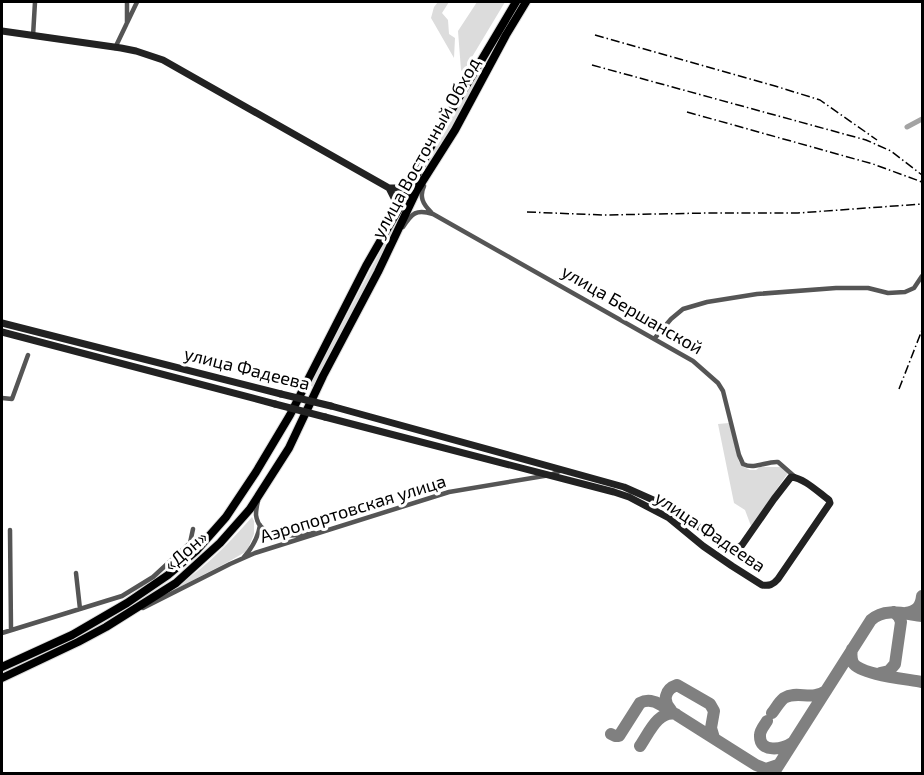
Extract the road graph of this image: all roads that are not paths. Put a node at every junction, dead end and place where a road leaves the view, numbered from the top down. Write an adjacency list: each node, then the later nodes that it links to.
1 (35, 2): 8 (street)
2 (127, 2): 6 (street)
3 (138, 2): 6 (street)
4 (516, 2): 10 (highway, улица Восточный Обход)
5 (526, 2): 11 (highway, улица Восточный Обход)
6 (127, 26): 9 (street)
7 (2, 31): 8 (main road)
8 (33, 36): 9 (main road)
9 (115, 48): 12 (main road)
10 (438, 133): 12 (main road); 14 (highway, улица Восточный Обход)
11 (433, 163): 13 (street); 15 (highway, улица Восточный Обход)
12 (389, 188): 14 (main road)
13 (433, 214): 15 (street); 19 (street, улица Бершанской)
14 (394, 217): 21 (highway, улица Восточный Обход)
15 (387, 252): 22 (highway, улица Восточный Обход)
16 (922, 276): 19 (street)
17 (2, 322): 24 (main road, улица Фадеева, bridge)
18 (2, 332): 25 (main road, улица Фадеева, bridge)
19 (654, 339): 29 (street, улица Бершанской)
20 (28, 355): 23 (street)
21 (313, 370): 44 (highway, «Дон»)
22 (323, 376): 31 (highway, «Дон»)
23 (2, 398)
24 (358, 413): 25 (main road); 26 (main road, улица Фадеева)
25 (356, 424): 27 (main road, улица Фадеева)
26 (563, 469): 28 (street); 30 (main road, улица Фадеева)
27 (532, 474): 28 (main road, улица Фадеева); 36 (street, Аэропортовская улица)
28 (550, 475): 30 (main road, улица Фадеева)
29 (794, 476): 35 (main road, улица Фадеева); 37 (main road, улица Фадеева)
30 (576, 478): 35 (main road, улица Фадеева); 37 (main road, улица Фадеева)
31 (259, 496): 32 (street); 41 (highway, «Дон»)
32 (260, 525): 36 (street); 38 (street)
33 (193, 529): 40 (street)
34 (10, 530): 42 (street)
35 (702, 530): 37 (main road)
36 (322, 532): 38 (street, Аэропортовская улица)
37 (697, 540)
38 (243, 558): 41 (street, Аэропортовская улица)
39 (76, 573): 40 (street)
40 (80, 609): 42 (street)
41 (106, 627): 45 (highway, «Дон»)
42 (11, 630): 43 (street)
43 (2, 633)
44 (2, 668)
45 (2, 678)

